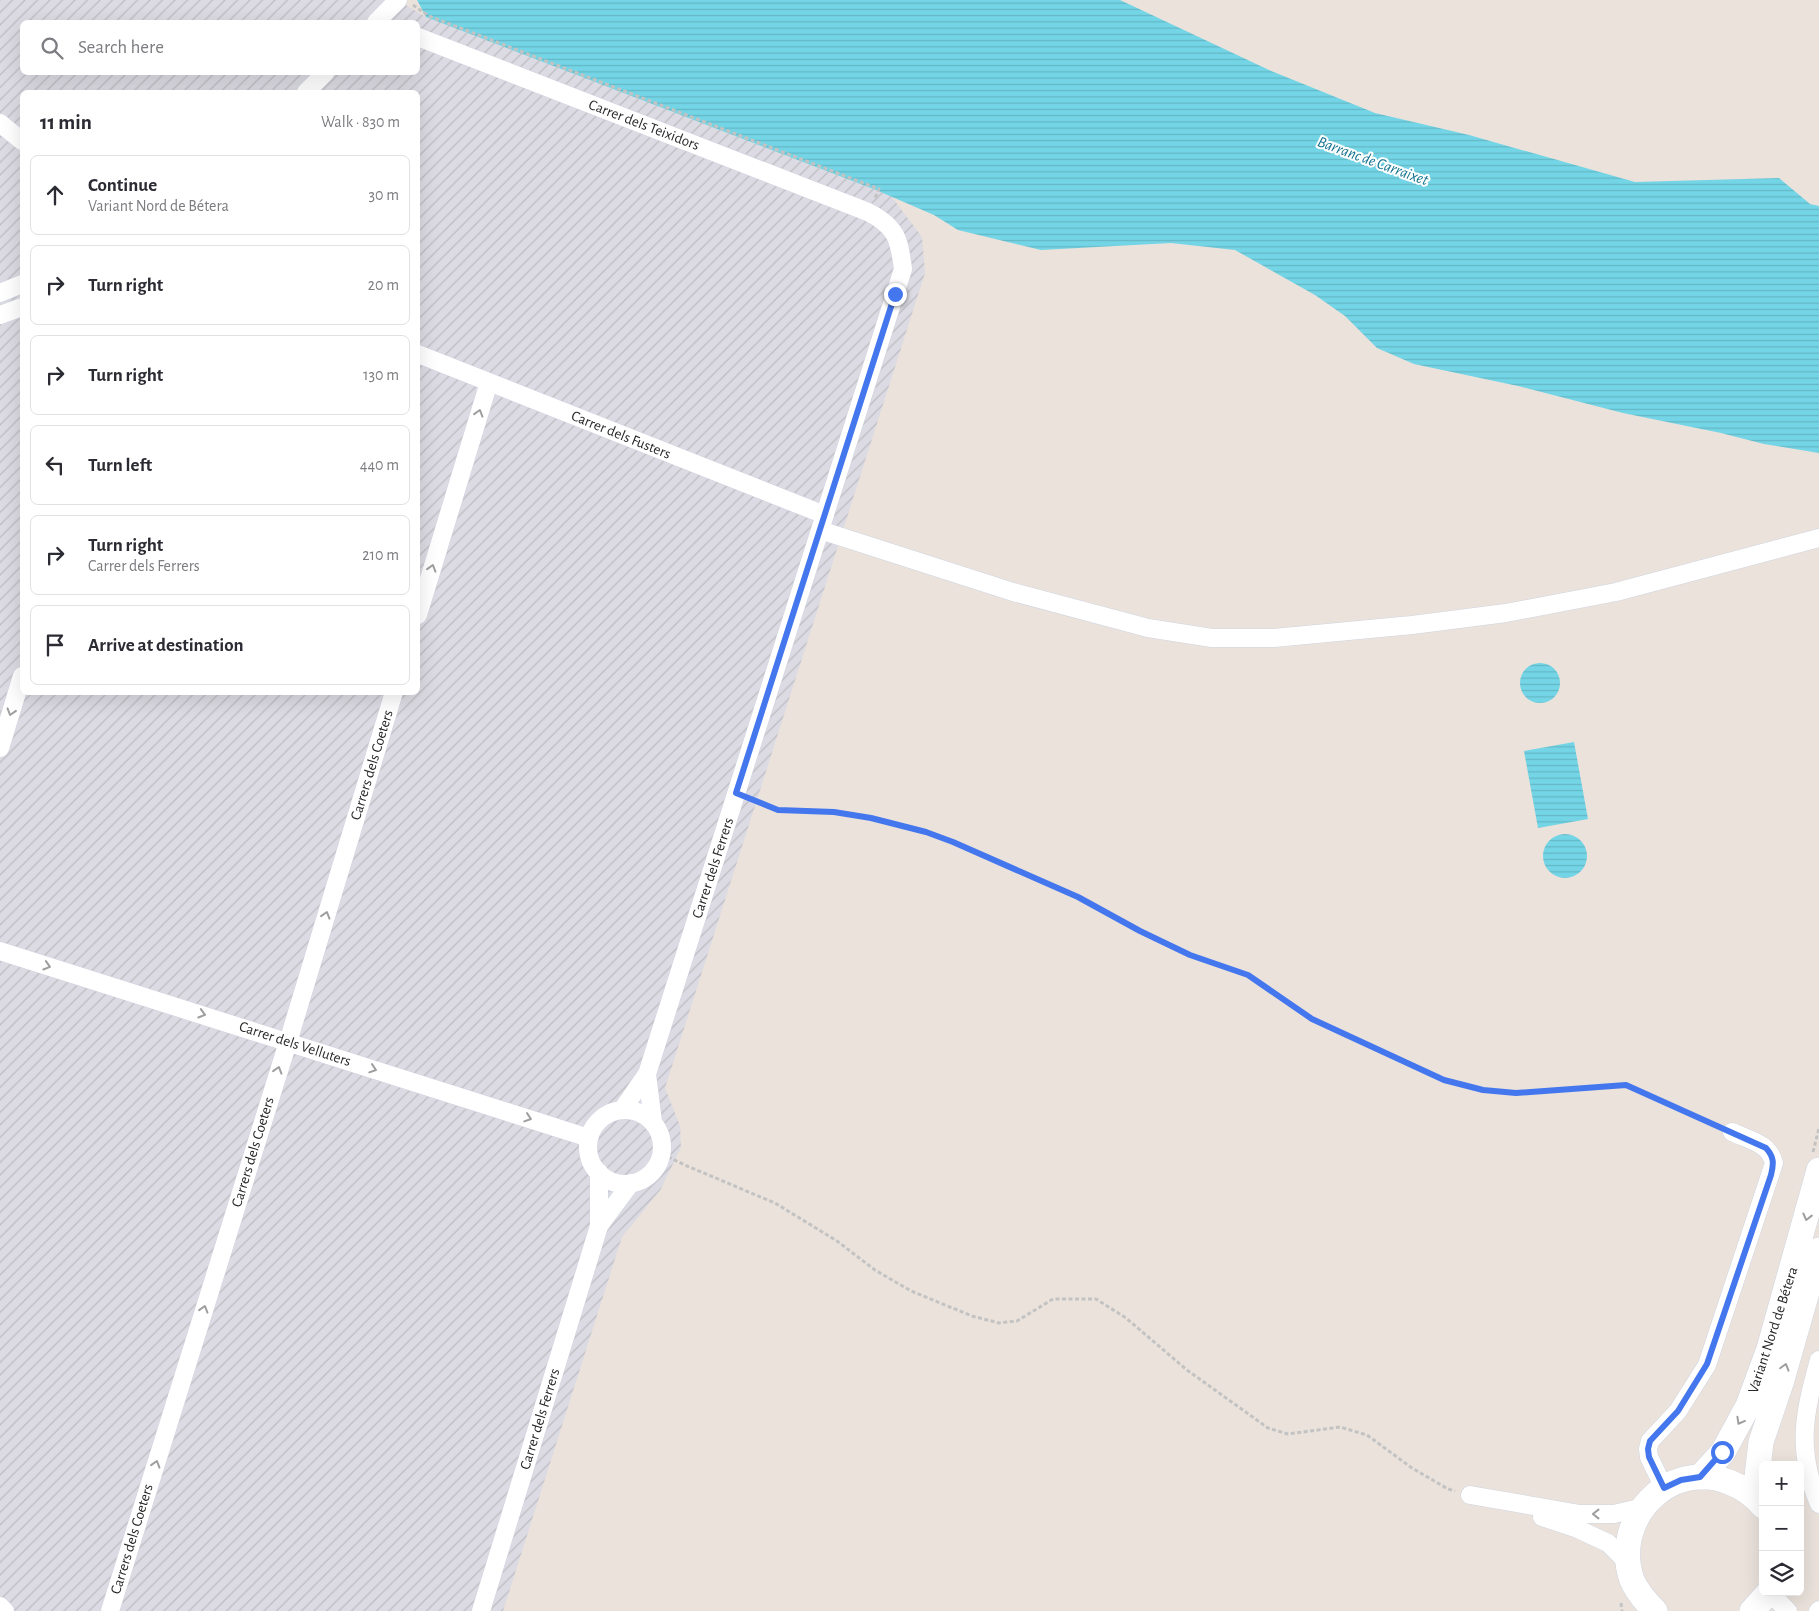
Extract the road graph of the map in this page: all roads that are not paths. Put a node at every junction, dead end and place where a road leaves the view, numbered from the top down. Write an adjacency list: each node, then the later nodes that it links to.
1 (398, 0): 2 (street)
2 (384, 20)
3 (420, 38): 8 (street, Carrer dels Teixidors)
4 (323, 75): 5 (street)
5 (308, 90)
6 (0, 123): 7 (street)
7 (20, 138)
8 (870, 213): 15 (street, Carrer dels Ferrers)
9 (20, 285): 10 (street)
10 (0, 293)
11 (20, 308): 12 (street)
12 (0, 315)
13 (420, 355): 14 (street, Carrer dels Fusters)
14 (488, 382): 15 (street, Carrer dels Fusters); 17 (street, one-way to 14)
15 (822, 523): 16 (street, Carrer dels Fusters); 23 (street, Carrer dels Ferrers)
16 (1819, 538)
17 (420, 608)
18 (20, 683): 20 (street, one-way to 20)
19 (393, 695): 22 (street, Carrers dels Coeters, one-way to 19)
20 (0, 748)
21 (0, 951): 22 (street, Carrer dels Velluters, one-way to 22)
22 (288, 1042): 27 (street, Carrer dels Velluters, one-way to 27); 46 (street, Carrers dels Coeters, one-way to 22)
23 (647, 1074): 24 (street, Carrer dels Ferrers); 25 (street, Carrer dels Ferrers)
24 (622, 1110): 25 (street); 27 (street)
25 (653, 1122): 30 (street)
26 (1732, 1132): 35 (street)
27 (589, 1138): 29 (street)
28 (1819, 1170): 34 (main road, Variant Nord de Bétera, one-way to 34)
29 (598, 1172): 30 (street); 31 (street, Carrer dels Ferrers)
30 (631, 1183): 31 (street, Carrer dels Ferrers)
31 (598, 1226): 47 (street, Carrer dels Ferrers)
32 (1819, 1250): 36 (main road, Variant Nord de Bétera, one-way to 32)
33 (1819, 1360): 38 (street)
34 (1700, 1477): 35 (main road, Variant Nord de Bétera); 37 (main road, Variant Nord de Bétera)
35 (1664, 1488): 39 (main road, Variant Nord de Bétera)
36 (1759, 1494)
37 (1759, 1502)
38 (1819, 1504)
39 (1644, 1507): 40 (main road, Variant Nord de Bétera); 40 (street, one-way to 40)
40 (1628, 1564): 44 (main road, Variant Nord de Bétera)
41 (1765, 1596): 48 (main road)
42 (1773, 1596): 49 (street)
43 (0, 1606): 45 (street)
44 (1647, 1607)
45 (5, 1611)
46 (110, 1611)
47 (481, 1611)
48 (1752, 1611)
49 (1788, 1611)

